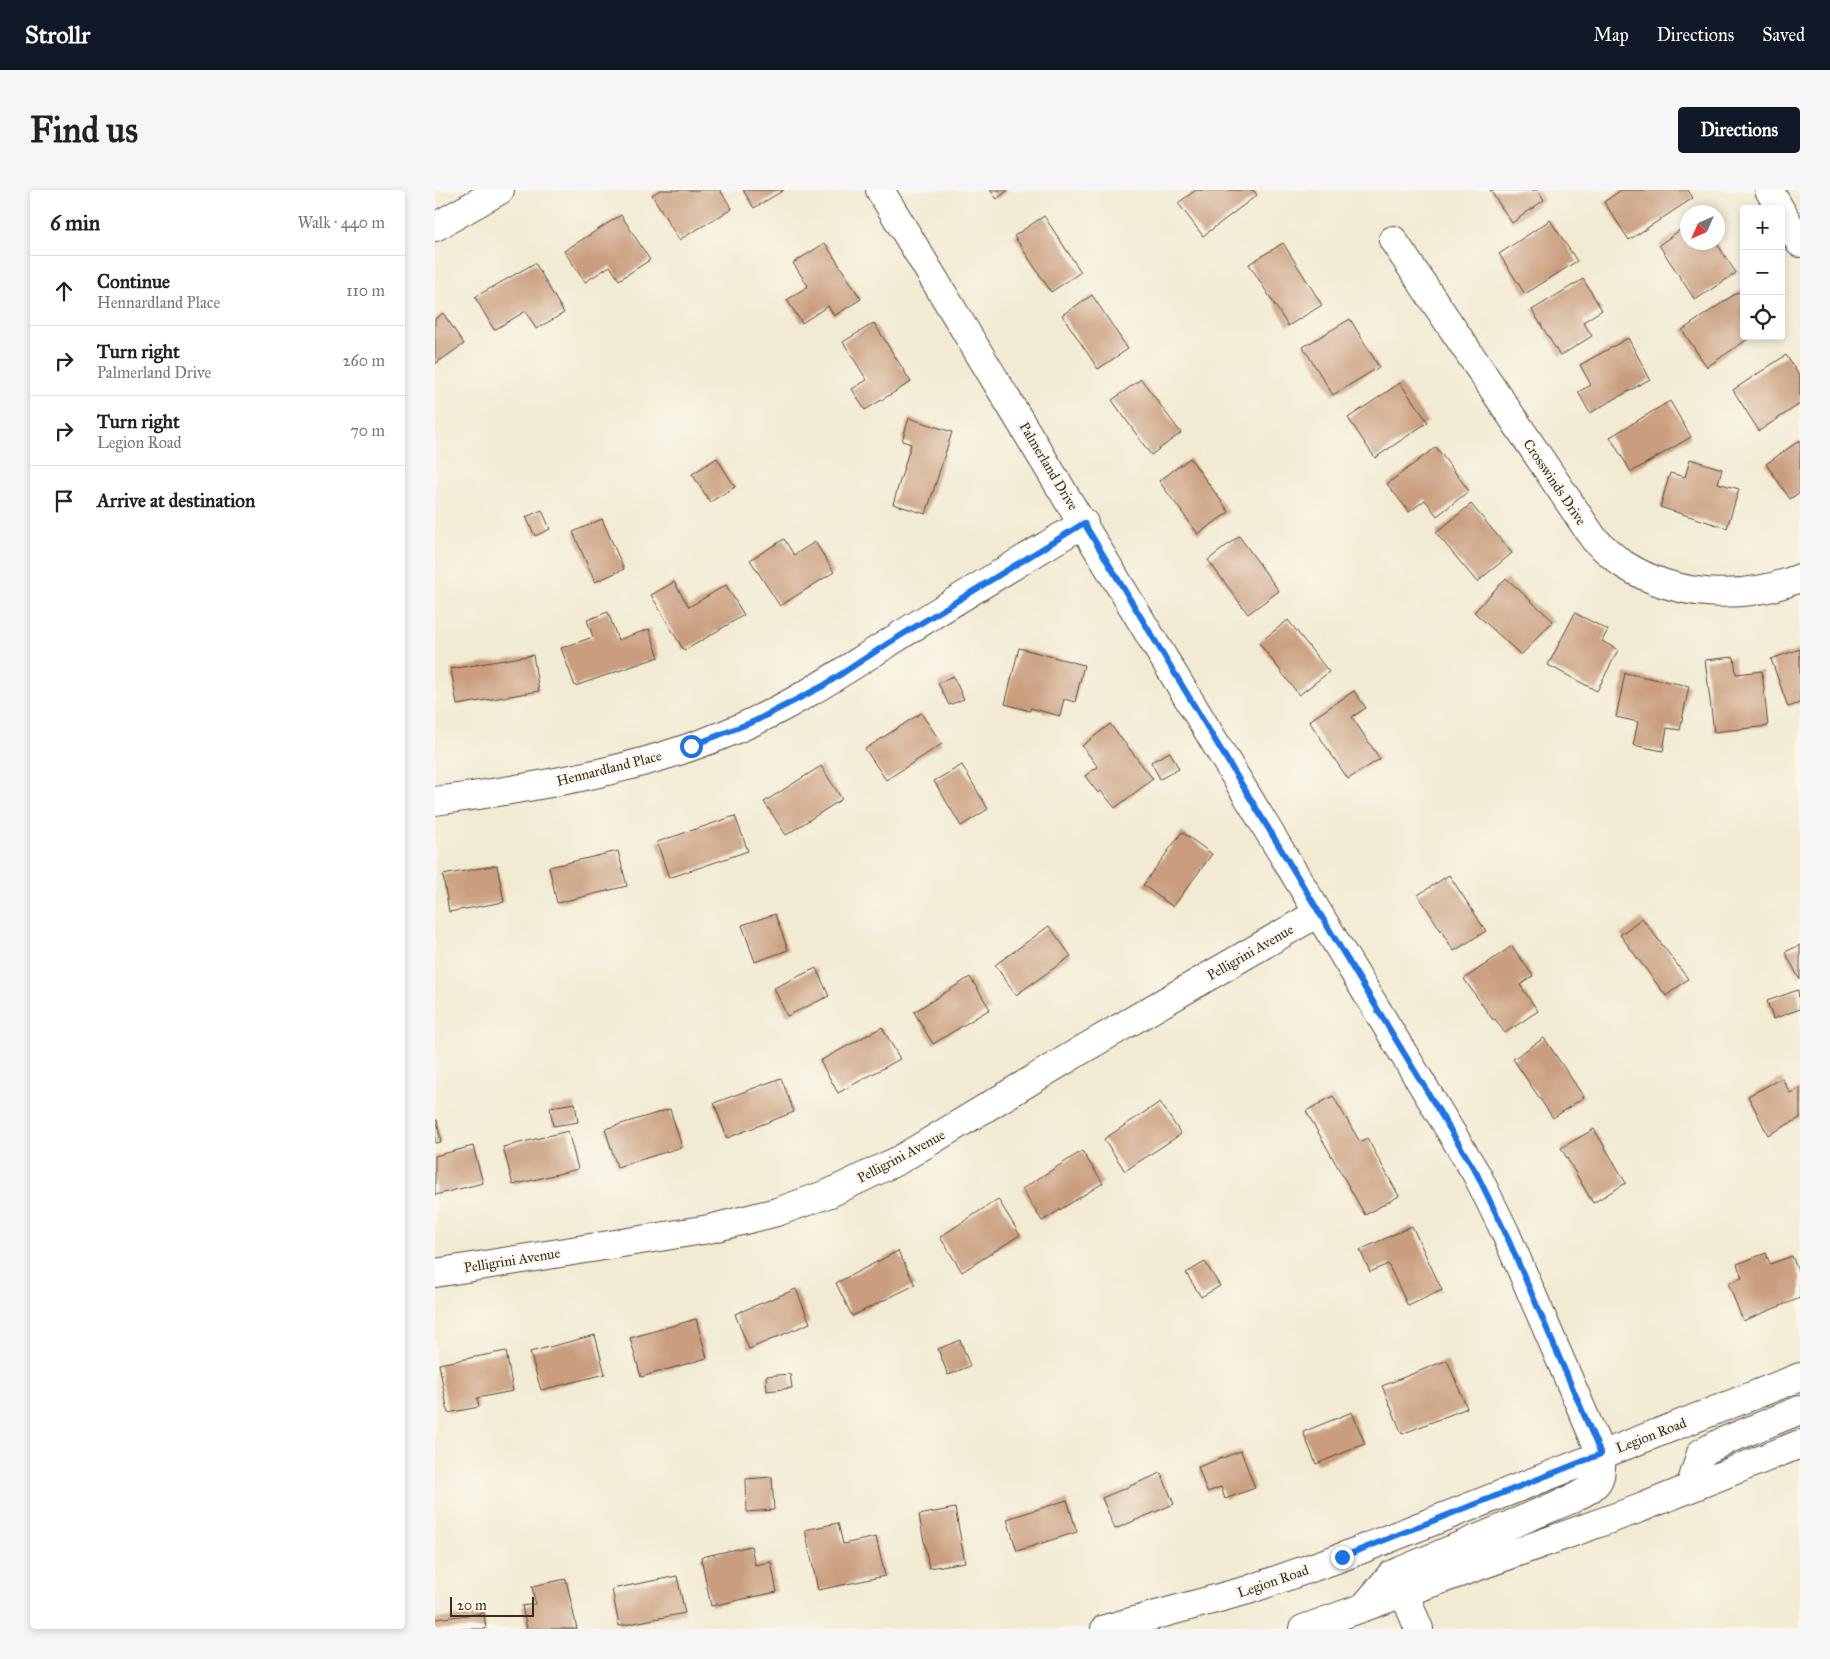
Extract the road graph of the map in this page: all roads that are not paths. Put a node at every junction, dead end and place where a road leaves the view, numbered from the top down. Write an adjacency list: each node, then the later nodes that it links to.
1 (500, 190): 6 (street)
2 (880, 190): 9 (street, Palmerland Drive)
3 (1769, 190): 4 (street)
4 (1777, 205)
5 (1785, 218): 8 (street)
6 (435, 227)
7 (1393, 240): 10 (street, Crosswinds Drive)
8 (1800, 243)
9 (1084, 523): 11 (street, Hennardland Place); 12 (street, Palmerland Drive)
10 (1800, 578)
11 (435, 800)
12 (1318, 913): 13 (street, Pelligrini Avenue); 17 (street, Palmerland Drive)
13 (435, 1273)
14 (1800, 1377): 17 (street, Legion Road)
15 (1800, 1410): 18 (street)
16 (1800, 1444): 18 (street)
17 (1601, 1454): 20 (street); 21 (street, Legion Road)
18 (1690, 1488): 19 (street)
19 (1404, 1593): 20 (street); 23 (street)
20 (1364, 1607): 22 (street)
21 (1105, 1629)
22 (1303, 1629)
23 (1419, 1629)

